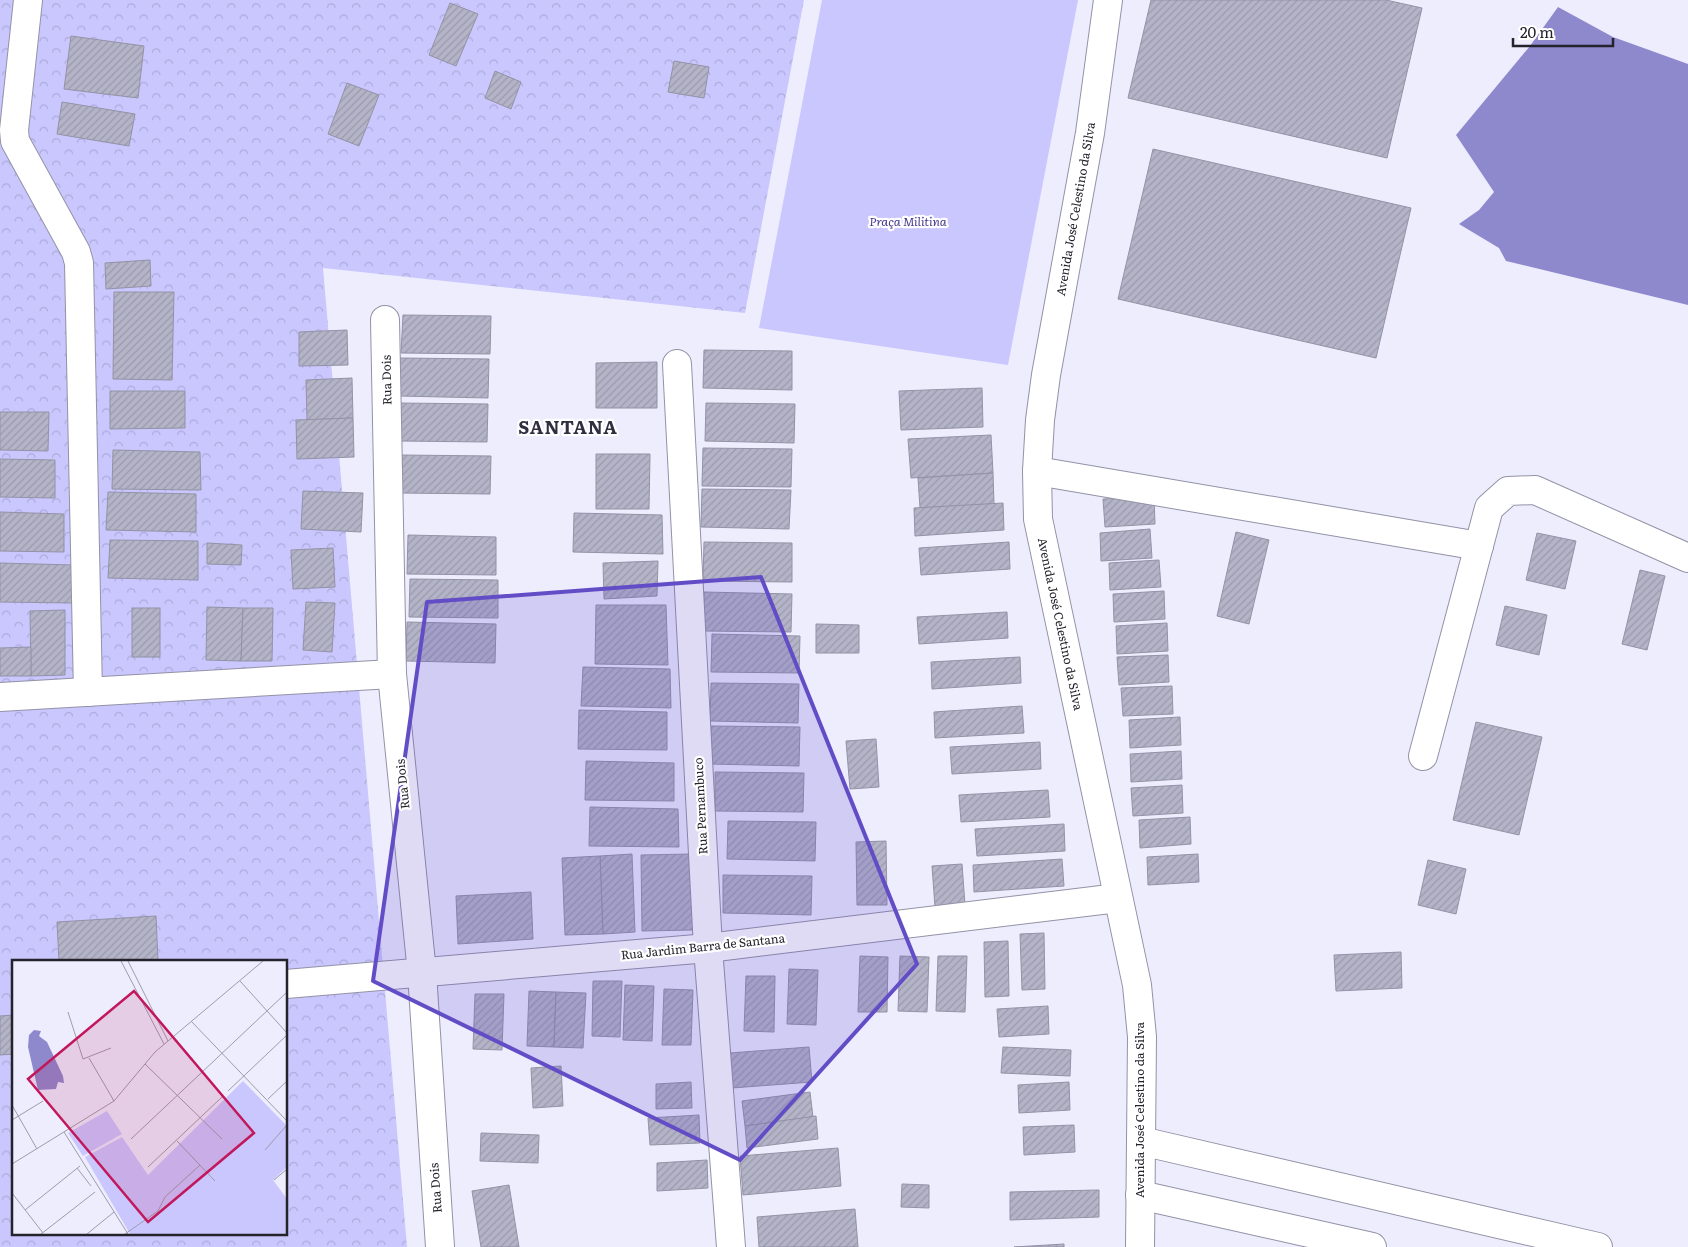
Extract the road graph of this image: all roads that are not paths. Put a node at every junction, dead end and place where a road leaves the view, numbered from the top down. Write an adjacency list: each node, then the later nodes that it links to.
1 (28, 0): 9 (street)
2 (1108, 0): 5 (street, Avenida José Celestino da Silva)
3 (386, 320): 8 (street, Rua Dois)
4 (677, 364): 13 (street, Rua Pernambuco)
5 (1037, 471): 6 (street); 12 (street, Avenida José Celestino da Silva)
6 (1479, 546): 7 (street); 11 (street)
7 (1688, 558)
8 (392, 674): 9 (street); 14 (street, Rua Dois)
9 (88, 692): 10 (street)
10 (0, 697)
11 (1423, 756)
12 (1118, 898): 13 (street, Rua Jardim Barra de Santana); 16 (street, Avenida José Celestino da Silva)
13 (708, 948): 14 (street, Rua Jardim Barra de Santana); 19 (street, Rua Pernambuco)
14 (422, 973): 15 (street, Rua Jardim Barra de Santana); 18 (street, Rua Dois)
15 (288, 984)
16 (1141, 1141): 17 (street, Avenida José Celestino da Silva); 22 (street)
17 (1140, 1195): 20 (street, Avenida José Celestino da Silva); 21 (street)
18 (440, 1247)
19 (731, 1247)
20 (1140, 1247)
21 (1372, 1247)
22 (1598, 1247)

